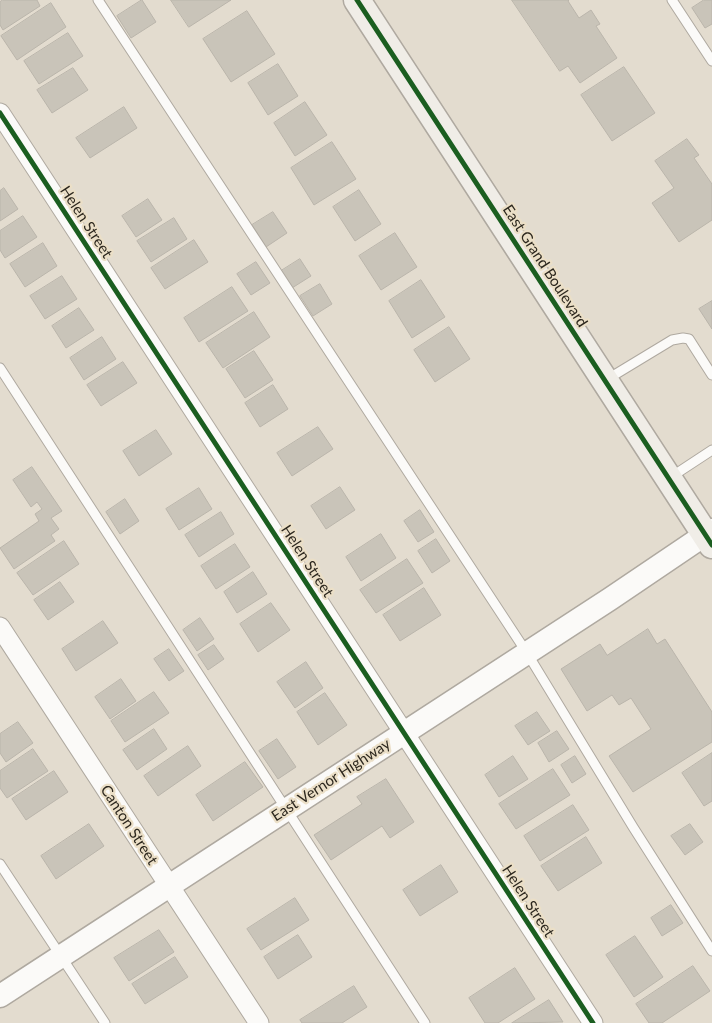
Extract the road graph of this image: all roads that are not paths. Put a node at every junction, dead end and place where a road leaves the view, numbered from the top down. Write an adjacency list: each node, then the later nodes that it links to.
1 (98, 0): 13 (lane)
2 (357, 0): 8 (main road, East Grand Boulevard)
3 (672, 0): 4 (lane)
4 (712, 61)
5 (0, 113): 14 (street, Helen Street)
6 (0, 368): 15 (lane)
7 (712, 375): 8 (lane)
8 (605, 381): 10 (main road, East Grand Boulevard)
9 (712, 450): 10 (lane)
10 (668, 479): 11 (main road, East Grand Boulevard)
11 (710, 537): 13 (street, East Vernor Highway)
12 (0, 627): 17 (street, Canton Street)
13 (527, 653): 14 (street, East Vernor Highway); 18 (lane)
14 (404, 733): 15 (street, East Vernor Highway); 24 (street, Helen Street)
15 (286, 809): 17 (street, East Vernor Highway); 23 (lane)
16 (0, 864): 19 (lane)
17 (169, 886): 19 (street, East Vernor Highway); 22 (street, Canton Street)
18 (712, 951)
19 (61, 956): 20 (street, East Vernor Highway); 21 (lane)
20 (0, 996)
21 (104, 1023)
22 (259, 1023)
23 (425, 1023)
24 (593, 1023)

